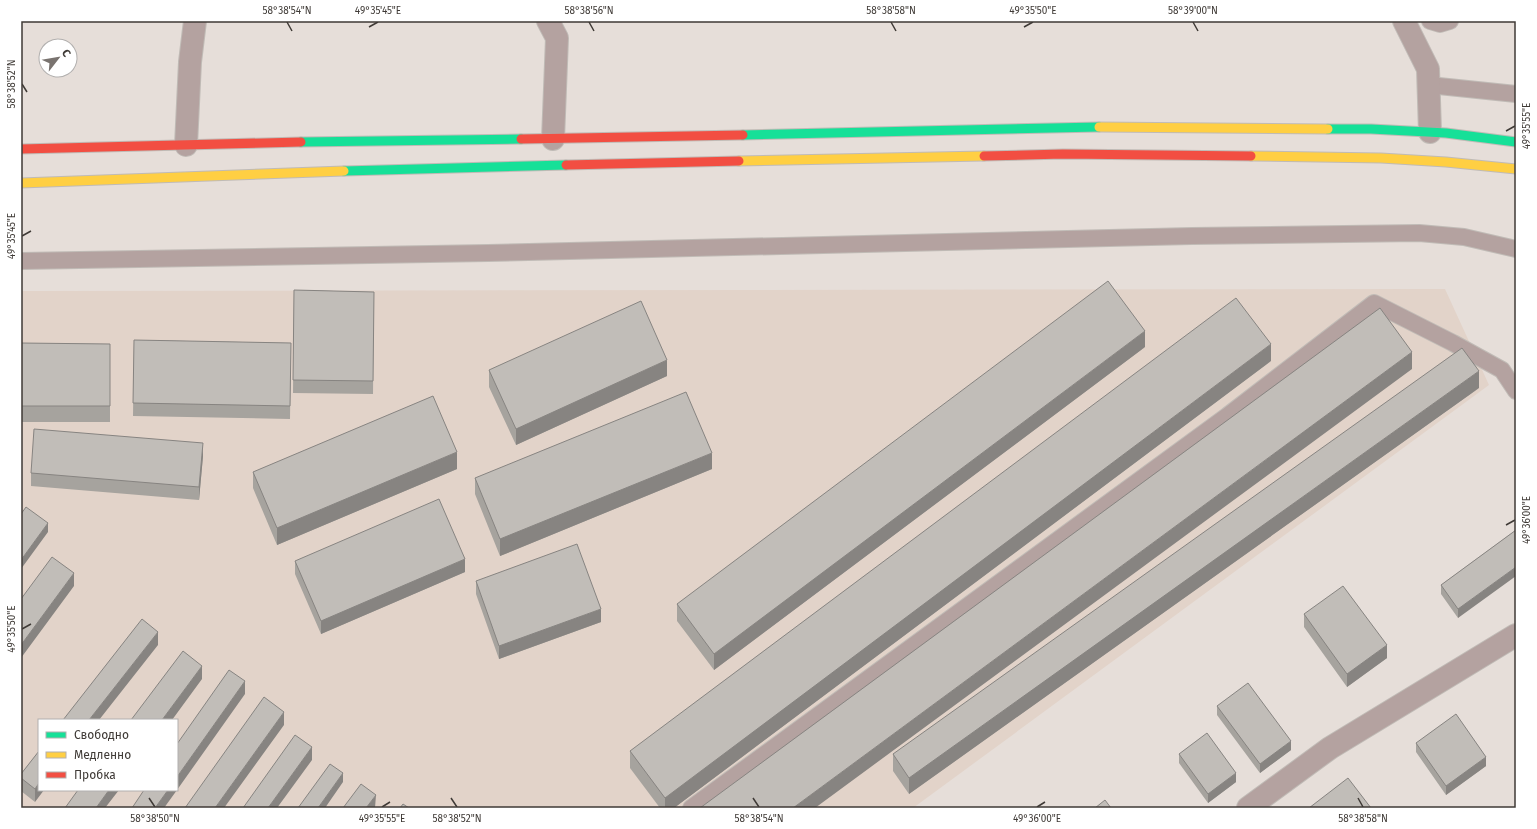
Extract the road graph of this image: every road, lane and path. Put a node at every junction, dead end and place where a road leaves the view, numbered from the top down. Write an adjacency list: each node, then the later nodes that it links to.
1 (195, 21): 11 (street)
2 (548, 21): 9 (street)
3 (1404, 21): 6 (street)
4 (1430, 21): 5 (lane)
5 (1450, 21)
6 (1429, 85): 7 (lane); 8 (street)
7 (1516, 94)
8 (1430, 132): 9 (highway); 10 (highway)
9 (553, 139): 11 (highway)
10 (1516, 142)
11 (186, 145): 12 (highway)
12 (21, 149)
13 (1516, 169): 14 (highway)
14 (21, 183)
15 (1516, 249): 16 (lane)
16 (21, 261)
17 (1516, 391): 19 (lane)
18 (1516, 635): 20 (street)
19 (691, 808)
20 (1248, 808)

